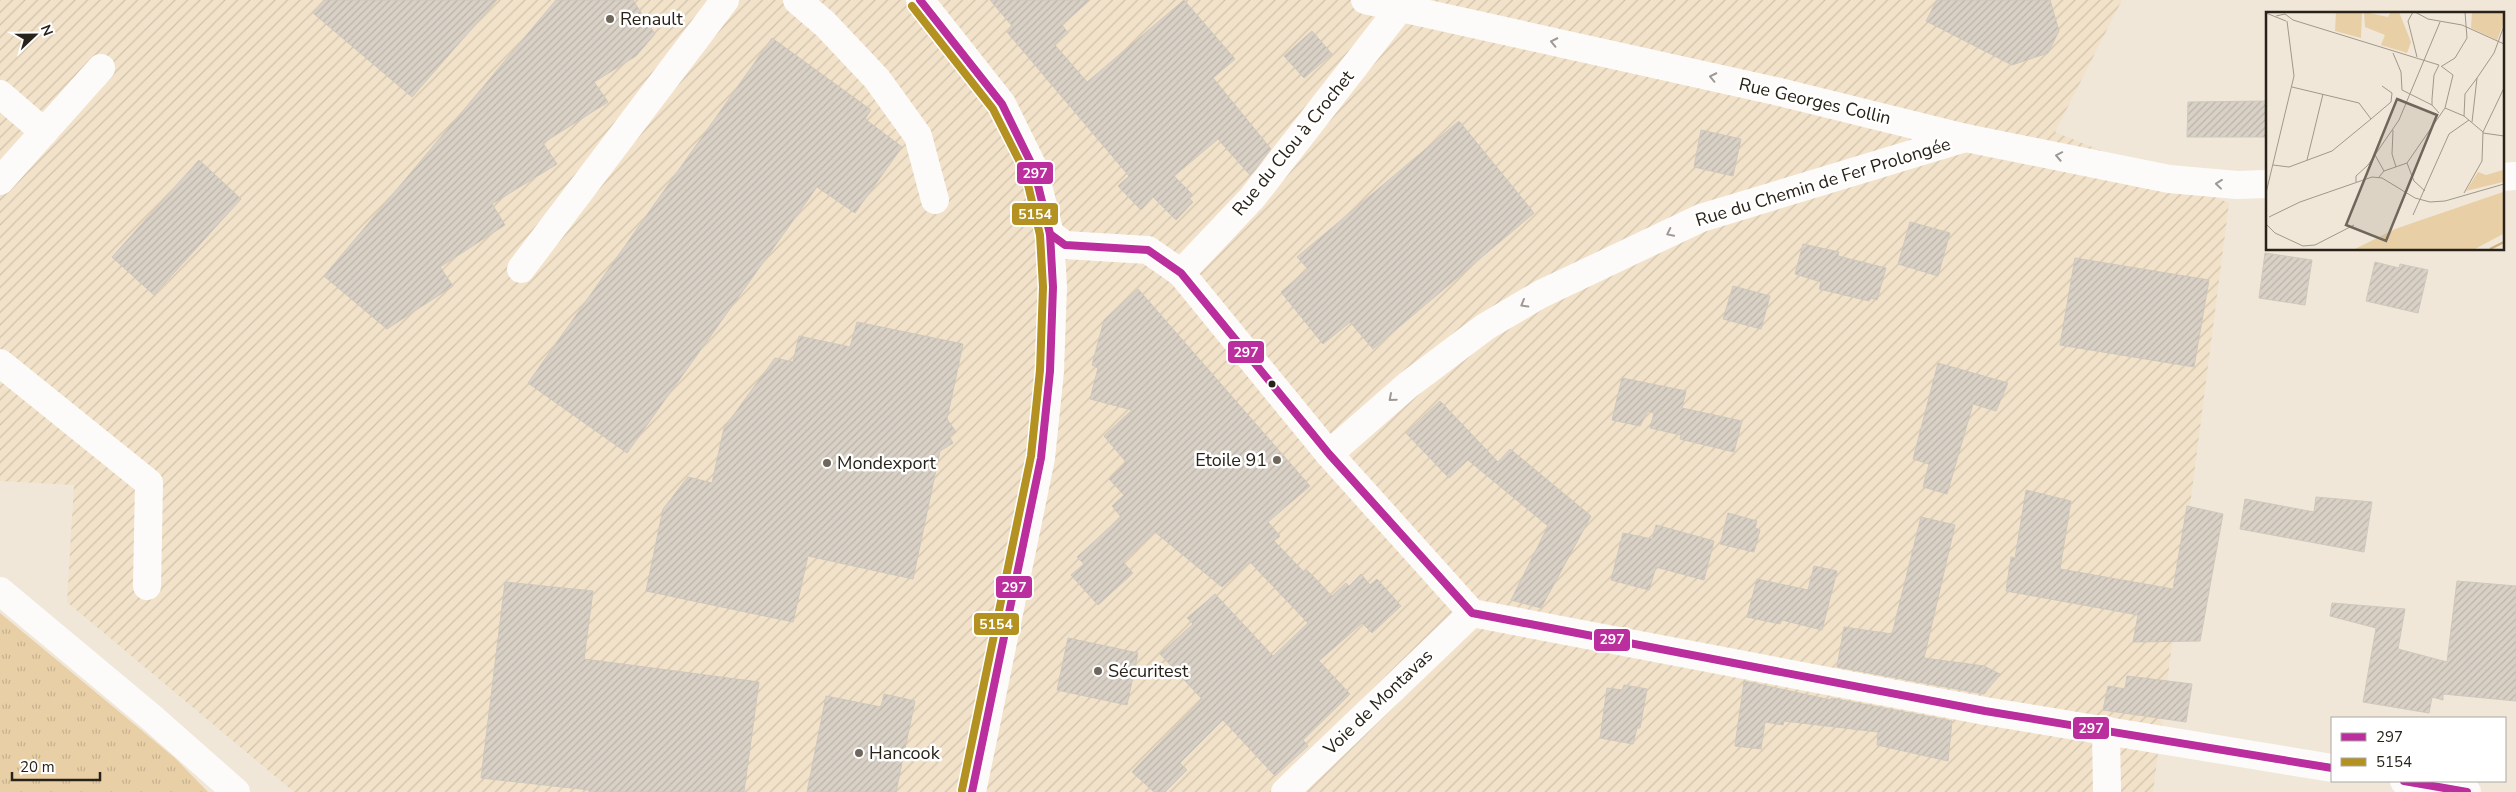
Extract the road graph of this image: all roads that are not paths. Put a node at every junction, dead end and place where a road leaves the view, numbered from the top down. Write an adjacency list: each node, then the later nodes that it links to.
1 (725, 0): 14 (street)
2 (797, 0): 12 (street)
3 (920, 0): 13 (street)
4 (1365, 0): 5 (street, Rue Georges Collin)
5 (1400, 8): 9 (street, Rue Georges Collin, one-way to 5); 15 (street, Rue du Clou à Crochet)
6 (101, 68): 8 (street)
7 (0, 94): 8 (street)
8 (44, 132): 10 (street)
9 (1966, 138): 11 (street, Rue Georges Collin, one-way to 9); 17 (street, Rue du Chemin de Fer Prolongée, one-way to 17)
10 (0, 181)
11 (2266, 184)
12 (935, 200)
13 (1050, 234): 15 (street); 25 (street)
14 (521, 269)
15 (1181, 273): 17 (street)
16 (0, 363): 18 (street)
17 (1329, 454): 20 (street)
18 (147, 586)
19 (0, 591): 24 (street)
20 (1472, 613): 21 (street); 26 (street, Voie de Montavas)
21 (2106, 730): 22 (street); 27 (street)
22 (2331, 768)
23 (2410, 782): 28 (street)
24 (236, 792)
25 (972, 792)
26 (1285, 792)
27 (2107, 792)
28 (2466, 792)

